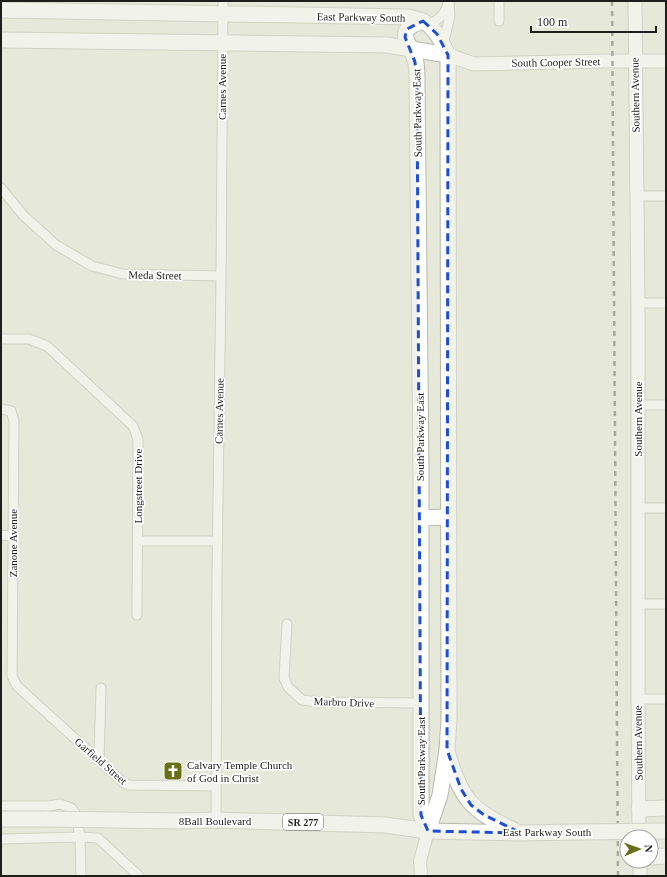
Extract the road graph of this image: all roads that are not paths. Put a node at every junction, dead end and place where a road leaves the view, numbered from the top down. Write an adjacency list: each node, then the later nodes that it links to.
1 (499, 1): 6 (street)
2 (635, 1): 12 (main road, Southern Avenue)
3 (449, 2): 7 (street); 11 (street)
4 (223, 8): 5 (main road, East Parkway South); 7 (main road, East Parkway South); 9 (street, Carnes Avenue)
5 (1, 10)
6 (499, 21)
7 (426, 23): 10 (main road, South Parkway East); 11 (main road)
8 (1, 40): 9 (main road)
9 (222, 44): 10 (main road); 17 (street, Carnes Avenue)
10 (409, 49): 11 (main road); 27 (main road, South Parkway East)
11 (445, 50): 12 (main road, South Cooper Street); 26 (main road, South Parkway East)
12 (635, 61): 13 (main road, South Cooper Street); 15 (main road, Southern Avenue)
13 (666, 61)
14 (1, 188): 17 (street, Meda Street)
15 (637, 196): 16 (street); 18 (main road, Southern Avenue)
16 (666, 196)
17 (221, 276): 31 (street, Carnes Avenue)
18 (638, 303): 19 (street); 21 (main road, Southern Avenue)
19 (666, 303)
20 (1, 339): 30 (street, Longstreet Drive)
21 (637, 405): 22 (street); 24 (main road, Southern Avenue)
22 (666, 405)
23 (1, 409): 29 (street, Zanone Avenue)
24 (638, 508): 25 (street); 32 (main road, Southern Avenue)
25 (666, 508)
26 (448, 517): 27 (main road); 41 (main road, South Parkway East)
27 (420, 518): 40 (main road, South Parkway East)
28 (1, 535): 29 (street)
29 (12, 536): 36 (street, Zanone Avenue)
30 (138, 541): 31 (street); 34 (street, Longstreet Drive)
31 (217, 541): 43 (street, Carnes Avenue)
32 (638, 604): 33 (street); 38 (main road, Southern Avenue)
33 (666, 604)
34 (137, 615)
35 (288, 624): 40 (street, Marbro Drive)
36 (12, 676): 42 (street, Garfield Street)
37 (101, 688): 42 (street)
38 (638, 699): 39 (street); 46 (main road, Southern Avenue)
39 (666, 699)
40 (420, 703): 50 (main road, South Parkway East)
41 (447, 750): 50 (main road, South Parkway East); 52 (main road)
42 (99, 759): 43 (street, Garfield Street)
43 (215, 786): 48 (street, Carnes Avenue)
44 (1, 806): 53 (street)
45 (666, 808): 46 (main road)
46 (639, 809): 49 (main road, Southern Avenue)
47 (1, 819): 48 (main road, 8Ball Boulevard / SR 277, bridge)
48 (216, 820): 50 (main road, 8Ball Boulevard / SR 277)
49 (639, 829)
50 (428, 831): 52 (main road, East Parkway South / SR 277); 57 (street)
51 (666, 832): 52 (main road, East Parkway South / SR 277, bridge)
52 (521, 833)
53 (80, 837): 54 (street); 55 (street); 56 (street)
54 (1, 839)
55 (81, 876)
56 (139, 876)
57 (421, 876)

